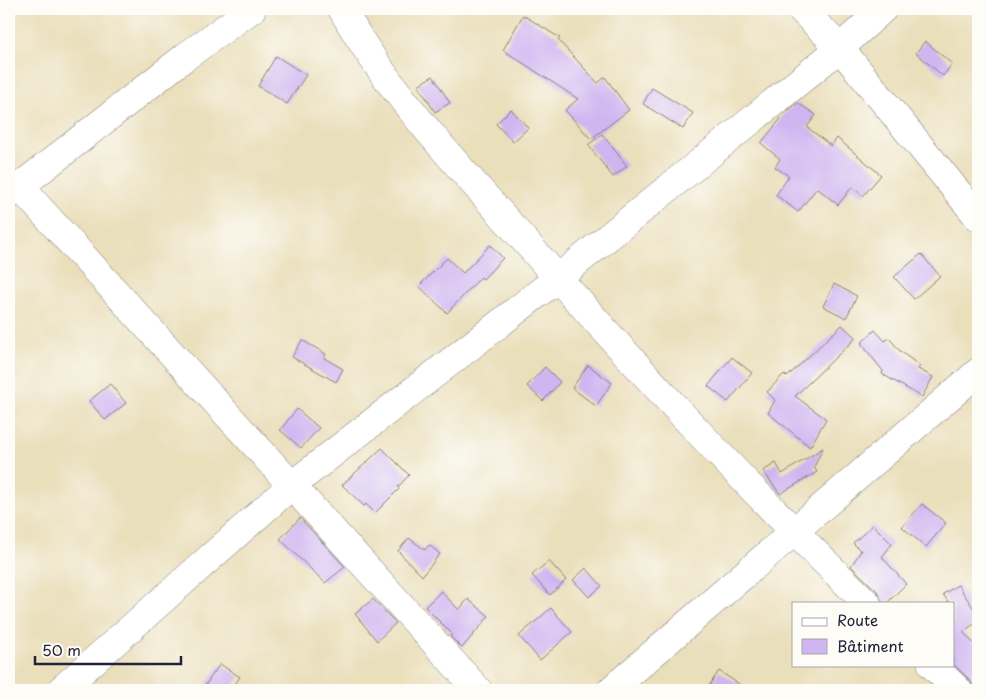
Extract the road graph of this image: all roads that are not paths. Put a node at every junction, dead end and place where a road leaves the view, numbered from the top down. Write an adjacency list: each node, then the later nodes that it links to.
1 (252, 9): 6 (street)
2 (342, 9): 8 (street)
3 (801, 9): 5 (street)
4 (883, 9): 5 (street)
5 (840, 48): 7 (street); 8 (street)
6 (14, 191): 10 (street)
7 (978, 217)
8 (558, 278): 10 (street); 11 (street)
9 (978, 372): 11 (street)
10 (292, 485): 14 (street); 15 (street)
11 (795, 533): 12 (street); 16 (street)
12 (866, 602)
13 (933, 666): 17 (street)
14 (62, 690)
15 (478, 690)
16 (612, 690)
17 (958, 690)

